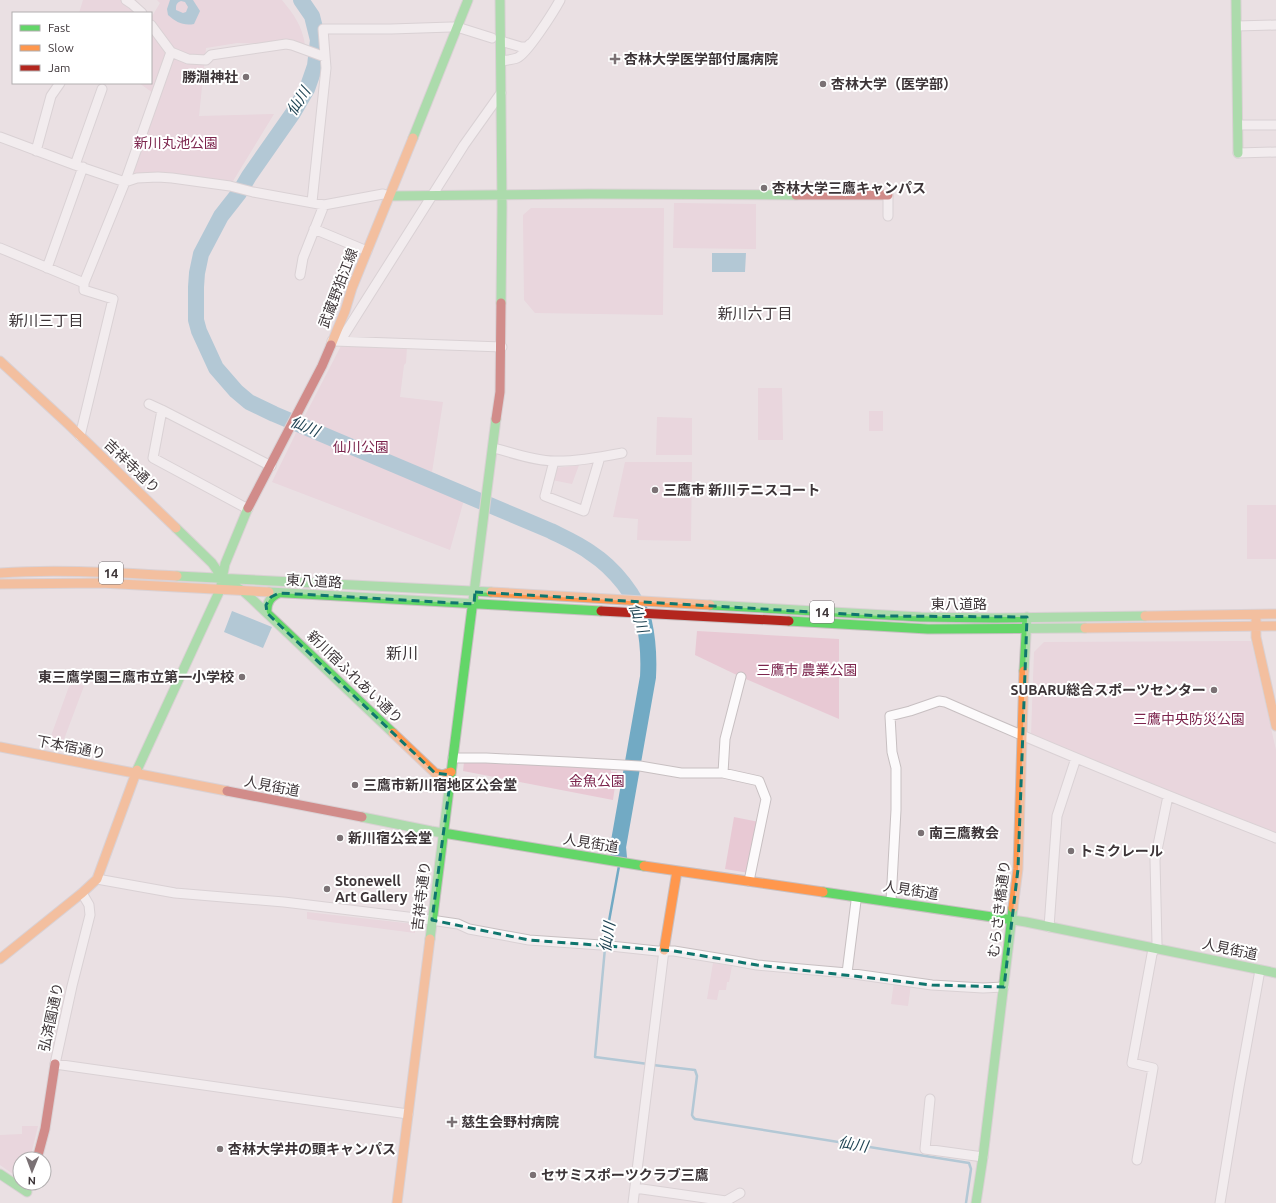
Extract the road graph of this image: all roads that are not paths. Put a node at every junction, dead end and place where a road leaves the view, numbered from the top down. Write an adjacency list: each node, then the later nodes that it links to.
1 (126, 0): 6 (street)
2 (468, 0): 10 (main road, 武蔵野狛江線)
3 (500, 0): 12 (main road)
4 (560, 0): 13 (street)
5 (1236, 0): 9 (main road)
6 (141, 12)
7 (1276, 25): 9 (street)
8 (152, 26): 14 (street)
9 (1237, 26): 20 (main road)
10 (457, 27): 11 (street); 15 (street); 29 (main road, 武蔵野狛江線)
11 (492, 38)
12 (501, 41): 13 (street); 16 (main road)
13 (530, 44): 16 (street)
14 (171, 52): 15 (street); 27 (street)
15 (325, 56): 32 (street)
16 (501, 61): 19 (main road)
17 (59, 84): 23 (street)
18 (102, 89): 26 (street)
19 (501, 93): 30 (street); 31 (main road)
20 (1238, 125): 21 (street); 25 (main road)
21 (1276, 125)
22 (0, 137): 23 (street)
23 (36, 151): 26 (street)
24 (1276, 152): 25 (street)
25 (1238, 153)
26 (79, 166): 27 (street); 38 (street)
27 (125, 182): 32 (street); 40 (street)
28 (888, 195): 31 (main road); 34 (street)
29 (390, 196): 30 (main road); 33 (street); 37 (main road, 武蔵野狛江線)
30 (431, 196): 31 (main road); 41 (street)
31 (502, 196): 42 (main road)
32 (312, 202): 33 (street)
33 (324, 205): 35 (street)
34 (888, 216)
35 (314, 229): 37 (street); 39 (street)
36 (0, 248): 38 (street)
37 (367, 251): 41 (main road, 武蔵野狛江線)
38 (47, 268): 40 (street)
39 (300, 275)
40 (84, 283): 46 (street)
41 (332, 341): 42 (street); 51 (main road, 武蔵野狛江線)
42 (502, 347): 47 (main road)
43 (0, 361): 46 (main road, 吉祥寺通り)
44 (150, 404): 45 (street)
45 (162, 410): 51 (street); 52 (street)
46 (80, 436): 54 (main road, 吉祥寺通り)
47 (494, 448): 50 (street); 58 (main road)
48 (622, 453): 49 (street)
49 (600, 457): 50 (street); 50 (street)
50 (554, 461)
51 (271, 466): 52 (main road, 武蔵野狛江線)
52 (248, 509): 54 (main road, 武蔵野狛江線)
53 (0, 573): 54 (main road, 東八道路 / 14)
54 (223, 579): 56 (main road, 武蔵野狛江線); 57 (main road, 吉祥寺通り); 58 (main road, 東八道路 / 14)
55 (0, 584): 56 (main road, 東八道路 / 14)
56 (220, 590): 57 (main road, 東八道路 / 14); 75 (main road, 武蔵野狛江線)
57 (243, 591): 59 (main road, 東八道路 / 14); 61 (main road, 新川宿ふれあい通り)
58 (475, 592): 60 (main road, 吉祥寺通り); 64 (main road, 東八道路 / 14)
59 (279, 593): 60 (main road, 東八道路 / 14); 61 (main road)
60 (474, 604): 67 (main road, 東八道路 / 14); 72 (main road, 吉祥寺通り)
61 (267, 614): 74 (main road, 新川宿ふれあい通り)
62 (1256, 614): 63 (main road, 東八道路 / 14); 64 (main road, 東八道路 / 14); 65 (main road)
63 (1276, 614)
64 (1027, 617): 67 (main road, むらさき橋通り)
65 (1256, 626): 66 (main road, 東八道路 / 14); 67 (main road, 東八道路 / 14); 69 (main road)
66 (1276, 626)
67 (1026, 629): 70 (main road, むらさき橋通り)
68 (741, 677): 76 (street)
69 (1276, 726)
70 (1023, 736): 73 (street); 85 (street); 87 (main road, むらさき橋通り)
71 (0, 747): 75 (main road, 下本宿通り)
72 (457, 758): 74 (main road, 吉祥寺通り); 76 (street)
73 (1076, 758): 77 (street); 88 (street)
74 (451, 772): 78 (main road, 吉祥寺通り)
75 (137, 773): 78 (main road, 人見街道); 81 (main road)
76 (723, 773): 82 (street)
77 (1168, 796): 79 (street); 89 (street)
78 (443, 833): 80 (main road, 人見街道); 86 (main road, 吉祥寺通り)
79 (1276, 838)
80 (677, 871): 82 (main road, 人見街道); 90 (main road)
81 (97, 879): 83 (main road); 86 (street)
82 (750, 881): 85 (main road, 人見街道)
83 (82, 893): 91 (main road); 96 (street, 弘済園通り)
84 (856, 901): 93 (street)
85 (891, 901): 87 (main road, 人見街道)
86 (432, 920): 90 (street); 98 (main road, 吉祥寺通り)
87 (1011, 920): 88 (main road, 人見街道); 95 (main road, むらさき橋通り)
88 (1049, 927): 89 (main road, 人見街道)
89 (1155, 949): 92 (main road, 人見街道); 101 (street)
90 (664, 950): 93 (street); 103 (street)
91 (0, 958)
92 (1260, 970): 94 (main road, 人見街道); 110 (street)
93 (847, 973): 95 (street)
94 (1276, 973)
95 (1004, 987): 100 (main road, むらさき橋通り)
96 (55, 1064): 98 (street); 99 (main road, 弘済園通り)
97 (930, 1099): 100 (street)
98 (408, 1114): 107 (main road, 吉祥寺通り)
99 (39, 1151)
100 (983, 1157): 109 (main road, むらさき橋通り)
101 (1137, 1160)
102 (0, 1174): 104 (main road)
103 (635, 1188): 105 (street); 108 (street)
104 (27, 1192): 106 (main road)
105 (740, 1193)
106 (25, 1203)
107 (397, 1203)
108 (633, 1203)
109 (976, 1203)
110 (1220, 1203)

